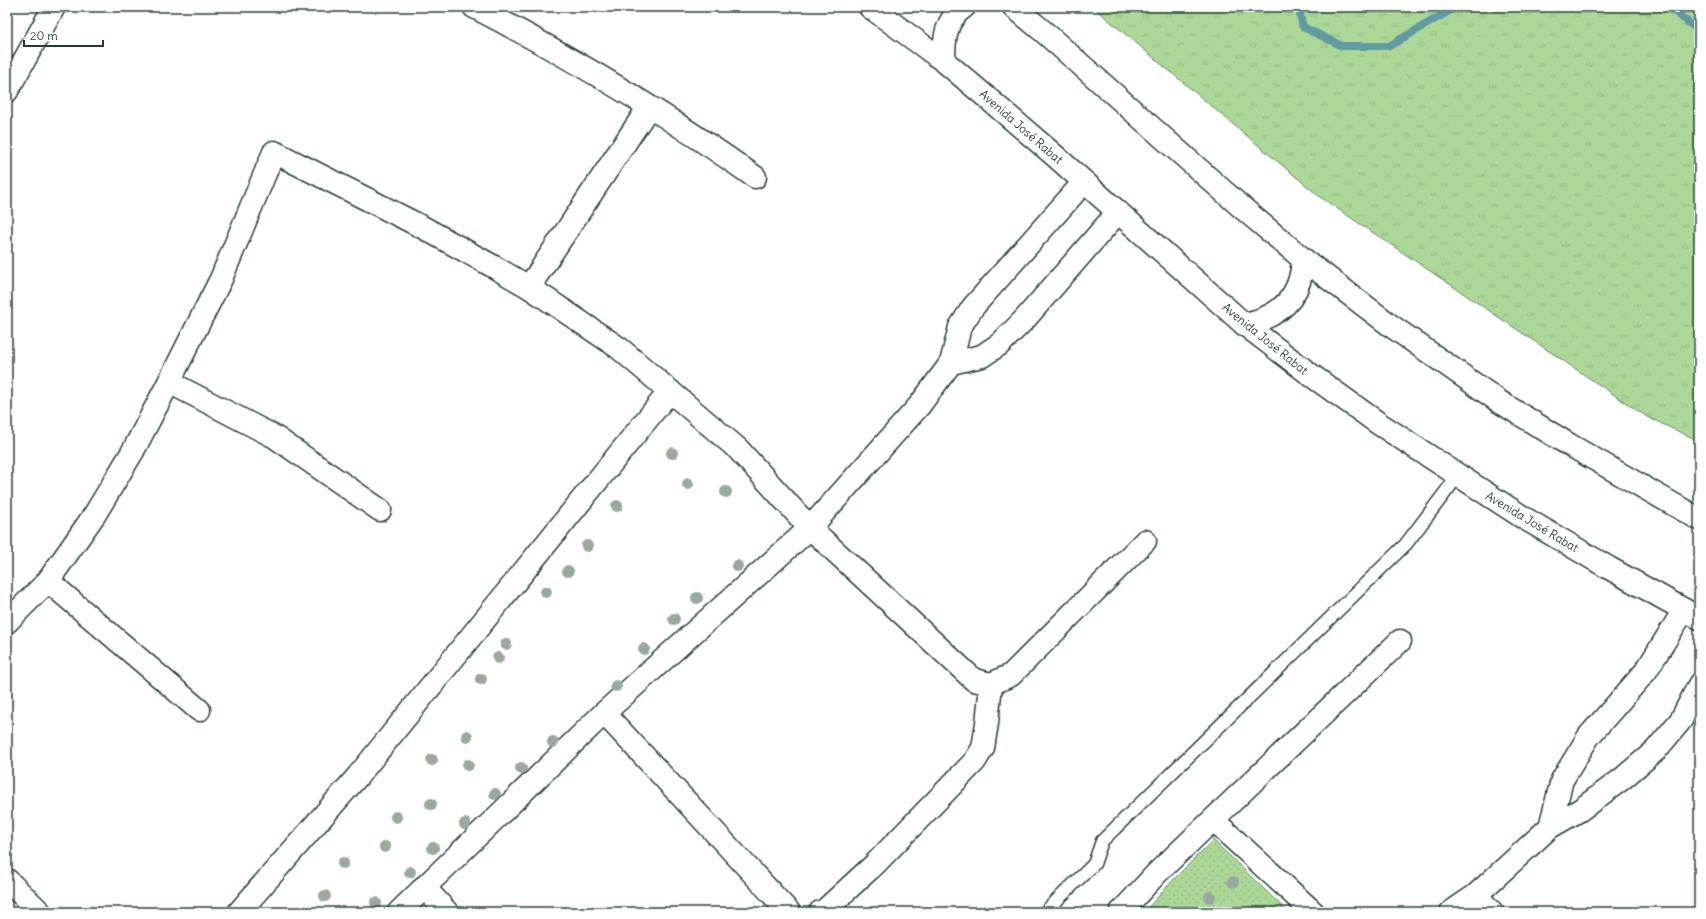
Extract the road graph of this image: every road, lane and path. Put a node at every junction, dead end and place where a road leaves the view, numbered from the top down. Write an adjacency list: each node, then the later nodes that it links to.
1 (54, 7): 7 (street)
2 (474, 7): 8 (street)
3 (870, 7): 6 (street, Avenida José Rabat)
4 (964, 7): 6 (street)
5 (1014, 7): 12 (street)
6 (944, 61): 10 (street, Avenida José Rabat)
7 (7, 91)
8 (649, 107): 9 (street); 13 (street)
9 (755, 177)
10 (1084, 182): 11 (street, Avenida José Rabat); 15 (street)
11 (1118, 212): 14 (street, Avenida José Rabat); 15 (street)
12 (1303, 259): 14 (street); 20 (street)
13 (529, 287): 16 (street); 17 (street)
14 (1244, 324): 18 (street, Avenida José Rabat)
15 (951, 364): 21 (street)
16 (169, 382): 19 (street); 23 (street)
17 (670, 391): 21 (street); 37 (street)
18 (1457, 477): 24 (street, Avenida José Rabat); 42 (lane)
19 (380, 510)
20 (1699, 519)
21 (810, 528): 27 (street); 30 (street)
22 (1145, 541): 27 (street)
23 (48, 581): 25 (street); 29 (street)
24 (1692, 614): 32 (street)
25 (7, 622)
26 (1400, 641): 31 (street)
27 (991, 684): 41 (street)
28 (1699, 685): 32 (street)
29 (200, 710)
30 (604, 713): 34 (street); 40 (street)
31 (1213, 820): 43 (street); 44 (street)
32 (1550, 828): 35 (street)
33 (7, 880): 36 (street)
34 (424, 887): 38 (street); 39 (street)
35 (1476, 895): 45 (street); 46 (street)
36 (40, 912)
37 (239, 912)
38 (399, 912)
39 (447, 912)
40 (789, 912)
41 (820, 912)
42 (1046, 912)
43 (1122, 912)
44 (1313, 912)
45 (1451, 912)
46 (1492, 912)

